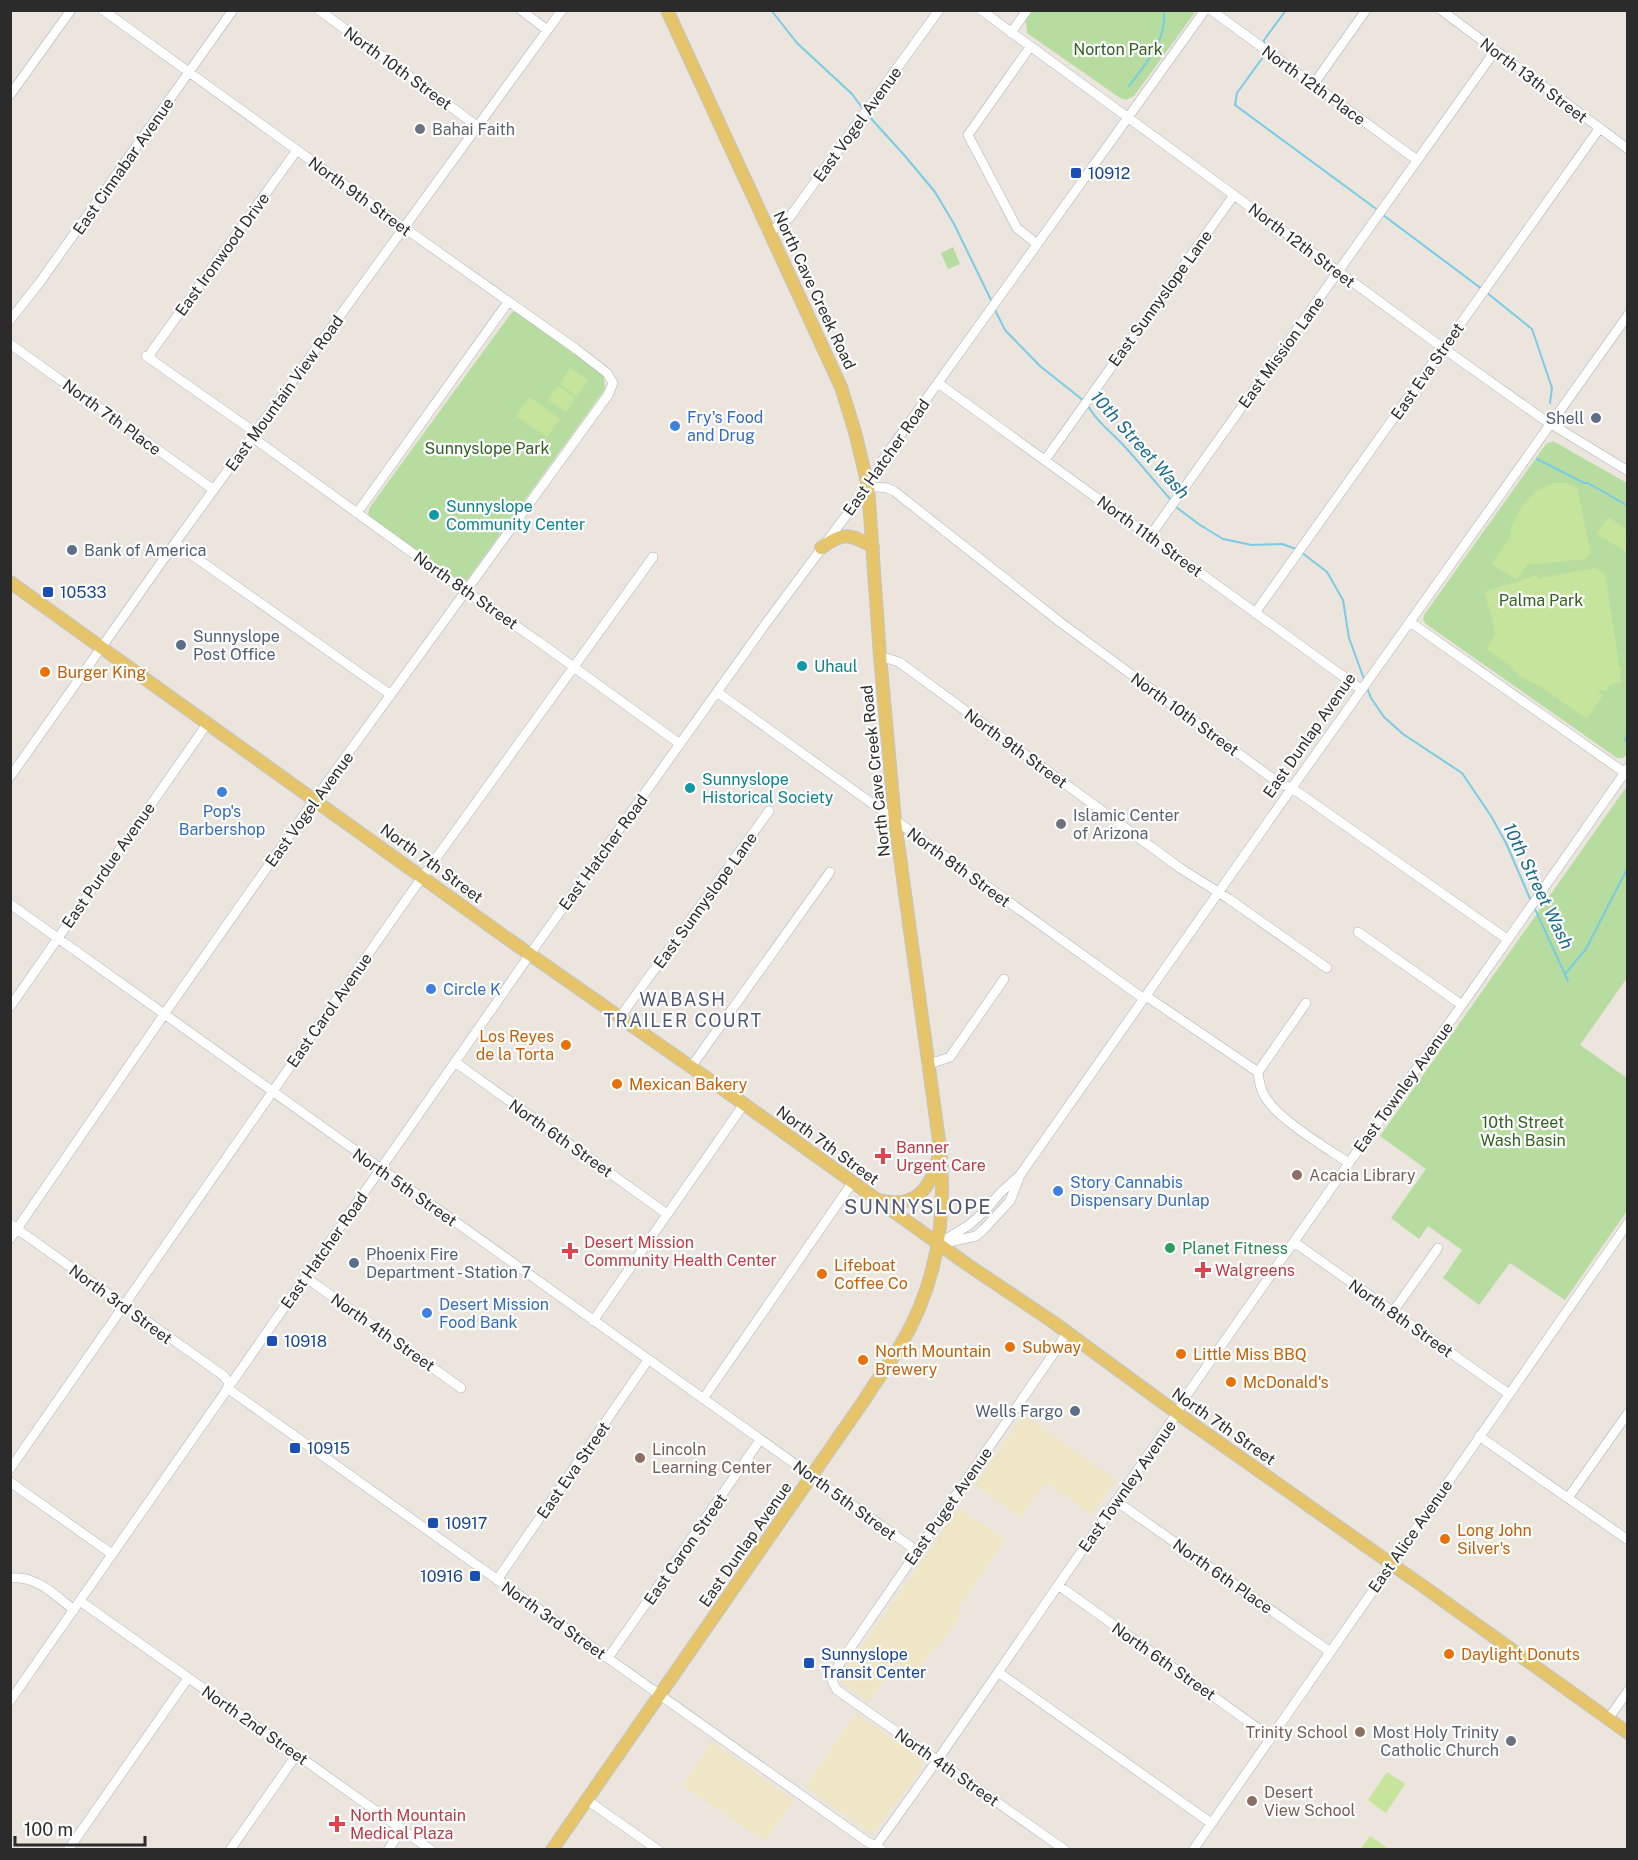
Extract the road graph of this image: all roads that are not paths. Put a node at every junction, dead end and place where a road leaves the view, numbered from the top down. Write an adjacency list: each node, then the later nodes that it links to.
1 (71, 10): 21 (street)
2 (103, 10): 19 (street, North 9th Street)
3 (233, 10): 19 (street, East Cinnabar Avenue)
4 (319, 10): 23 (street, North 10th Street)
5 (521, 10): 15 (street)
6 (562, 10): 15 (street, East Mountain View Road)
7 (667, 10): 30 (main road, North Cave Creek Road)
8 (939, 10): 30 (street, East Vogel Avenue)
9 (981, 10): 16 (street, North 12th Street)
10 (1027, 10): 16 (street)
11 (1205, 10): 22 (street, East Hatcher Road)
12 (1211, 10): 20 (street, North 12th Place)
13 (1366, 10): 20 (street)
14 (1441, 10): 18 (street, North 13th Street)
15 (547, 30): 23 (street, East Mountain View Road)
16 (1011, 33): 17 (street, North 12th Street)
17 (1030, 47): 22 (street, North 12th Street); 31 (street)
18 (1495, 51): 24 (street, North 13th Street); 27 (street, East Mission Lane)
19 (189, 72): 26 (street, North 9th Street); 35 (street, East Cinnabar Avenue)
20 (1313, 85): 27 (street, North 12th Place)
21 (10, 95)
22 (1128, 118): 28 (street, North 12th Street); 31 (street, East Hatcher Road)
23 (477, 126): 29 (street, East Mountain View Road)
24 (1599, 129): 25 (street, North 13th Street); 37 (street, East Eva Street)
25 (1628, 149)
26 (297, 150): 29 (street, North 9th Street); 38 (street, East Ironwood Drive)
27 (1417, 160): 32 (street, East Mission Lane)
28 (1234, 195): 32 (street, North 12th Street); 43 (street, East Sunnyslope Lane)
29 (403, 228): 33 (street, North 9th Street); 42 (street, East Mountain View Road)
30 (770, 232): 45 (main road, North Cave Creek Road)
31 (1038, 244): 40 (street, East Hatcher Road)
32 (1338, 272): 37 (street, North 12th Street); 48 (street, East Mission Lane)
33 (508, 302): 39 (street, North 9th Street); 47 (street)
34 (1628, 315): 41 (street, East Dunlap Avenue)
35 (10, 320)
36 (10, 344): 46 (street, North 7th Place)
37 (1443, 348): 41 (street, North 12th Street); 55 (street, East Eva Street)
38 (147, 357): 42 (street, North 8th Street)
39 (613, 383): 54 (street, East Vogel Avenue)
40 (938, 383): 43 (street, North 11th Street); 45 (street, East Hatcher Road)
41 (1551, 424): 44 (street, North 12th Street); 56 (street, East Dunlap Avenue)
42 (254, 435): 46 (street, East Mountain View Road); 47 (street, North 8th Street)
43 (1045, 460): 48 (street, North 11th Street)
44 (1628, 471)
45 (868, 486): 50 (main road, North Cave Creek Road); 51 (street, East Hatcher Road); 67 (street, North 10th Street)
46 (214, 490): 49 (street, East Mountain View Road)
47 (357, 513): 54 (street, North 8th Street)
48 (1150, 536): 55 (street, North 11th Street)
49 (175, 543): 57 (street, East Mountain View Road); 62 (street)
50 (873, 547): 51 (main road); 58 (main road, North Cave Creek Road)
51 (821, 548): 61 (street, East Hatcher Road)
52 (653, 556): 59 (street, East Carol Avenue)
53 (10, 582): 57 (main road, North 7th Street)
54 (467, 591): 59 (street, North 8th Street); 62 (street, East Vogel Avenue)
55 (1255, 613): 60 (street, North 11th Street)
56 (1410, 622): 60 (street, East Dunlap Avenue); 65 (street)
57 (101, 647): 63 (main road, North 7th Street); 66 (street, East Mountain View Road)
58 (880, 656): 70 (main road, North Cave Creek Road); 73 (street, North 9th Street)
59 (574, 667): 64 (street, North 8th Street); 72 (street, East Carol Avenue)
60 (1362, 690): 67 (street, East Dunlap Avenue)
61 (717, 692): 64 (street, East Hatcher Road); 70 (street, North 8th Street)
62 (391, 695): 68 (street, East Vogel Avenue)
63 (207, 724): 68 (main road, North 7th Street); 76 (street, East Purdue Avenue)
64 (680, 744): 78 (street, East Hatcher Road)
65 (1626, 772): 77 (street, East Townley Avenue)
66 (12, 773)
67 (1292, 788): 73 (street, East Dunlap Avenue); 77 (street, North 10th Street)
68 (315, 799): 72 (main road, North 7th Street); 85 (street, East Vogel Avenue)
69 (769, 811): 86 (street, East Sunnyslope Lane)
70 (895, 821): 81 (street, North 8th Street); 88 (main road, North Cave Creek Road)
71 (830, 872): 89 (street)
72 (423, 877): 78 (main road, North 7th Street); 91 (street, East Carol Avenue)
73 (1218, 893): 79 (street, North 9th Street); 81 (street, East Dunlap Avenue)
74 (10, 904): 76 (street, North 5th Street)
75 (1358, 932): 83 (street)
76 (58, 938): 84 (street, East Purdue Avenue); 85 (street, North 5th Street)
77 (1507, 939): 83 (street, East Townley Avenue)
78 (530, 954): 86 (main road, North 7th Street); 87 (street, East Hatcher Road)
79 (1327, 968)
80 (1004, 979): 88 (street)
81 (1145, 998): 90 (street, North 8th Street); 103 (street, East Dunlap Avenue)
82 (1306, 1003): 90 (street)
83 (1462, 1005): 94 (street, East Townley Avenue)
84 (10, 1007)
85 (165, 1013): 91 (street, North 5th Street); 100 (street, East Vogel Avenue)
86 (620, 1017): 89 (main road, North 7th Street)
87 (454, 1062): 95 (street, East Hatcher Road); 98 (street, North 6th Street)
88 (927, 1065): 93 (main road, North Cave Creek Road)
89 (691, 1067): 92 (main road, North 7th Street)
90 (1258, 1072): 94 (street)
91 (272, 1092): 95 (street, North 5th Street); 106 (street, East Carol Avenue)
92 (744, 1104): 96 (main road, North 7th Street); 98 (street)
93 (940, 1148): 97 (main road); 103 (main road, North Cave Creek Road)
94 (1348, 1163): 102 (street, East Townley Avenue)
95 (380, 1169): 105 (street, East Hatcher Road); 108 (street, North 5th Street)
96 (852, 1183): 97 (main road, North 7th Street); 114 (street)
97 (873, 1198): 103 (main road, North 7th Street)
98 (668, 1214): 108 (street)
99 (1628, 1223): 113 (street, East Alice Avenue)
100 (14, 1226): 101 (street, East Vogel Avenue); 106 (street, North 3rd Street)
101 (10, 1239)
102 (1294, 1242): 107 (street, North 8th Street); 115 (street, East Townley Avenue)
103 (938, 1244): 109 (main road, North 7th Street); 120 (main road, East Dunlap Avenue)
104 (1438, 1248): 107 (street)
105 (305, 1277): 111 (street, East Hatcher Road); 112 (street, North 4th Street)
106 (123, 1306): 111 (street, North 3rd Street); 119 (street, East Carol Avenue)
107 (1392, 1313): 113 (street, North 8th Street)
108 (593, 1321): 110 (street, North 5th Street)
109 (1067, 1332): 115 (main road, North 7th Street); 125 (street, East Puget Avenue)
110 (648, 1360): 114 (street, North 5th Street); 129 (street, East Eva Street)
111 (229, 1386): 126 (street, East Hatcher Road); 129 (street, North 3rd Street)
112 (461, 1388)
113 (1509, 1394): 117 (street, East Alice Avenue)
114 (703, 1400): 118 (street, North 5th Street)
115 (1177, 1413): 123 (street, East Townley Avenue); 127 (main road, North 7th Street)
116 (1628, 1413): 122 (street)
117 (1479, 1436): 122 (street); 127 (street, East Alice Avenue)
118 (760, 1440): 120 (street, North 5th Street); 134 (street, East Caron Street)
119 (10, 1469)
120 (812, 1476): 125 (street, North 5th Street); 139 (main road, East Dunlap Avenue)
121 (10, 1482): 126 (street)
122 (1568, 1498): 124 (street)
123 (1116, 1501): 130 (street, East Townley Avenue); 133 (street, North 6th Place)
124 (1628, 1540)
125 (917, 1551): 137 (street, East Puget Avenue)
126 (112, 1554): 131 (street, East Hatcher Road)
127 (1391, 1563): 133 (street, East Alice Avenue); 141 (main road, North 7th Street)
128 (10, 1578): 132 (street)
129 (497, 1580): 134 (street, North 3rd Street)
130 (1058, 1585): 135 (street, East Townley Avenue); 143 (street, North 6th Street)
131 (80, 1600): 132 (street, East Hatcher Road); 136 (street, North 2nd Street)
132 (74, 1610): 140 (street, East Hatcher Road)
133 (1329, 1651): 143 (street, East Alice Avenue)
134 (609, 1658): 139 (street, North 3rd Street)
135 (998, 1672): 145 (street, East Townley Avenue); 147 (street)
136 (188, 1678): 144 (street, North 2nd Street); 150 (street)
137 (832, 1681): 145 (street, North 4th Street)
138 (1628, 1691): 141 (street)
139 (660, 1694): 146 (main road, East Dunlap Avenue); 149 (street, North 3rd Street)
140 (10, 1701)
141 (1608, 1719): 142 (main road, North 7th Street)
142 (1628, 1733)
143 (1270, 1737): 147 (street, East Alice Avenue)
144 (297, 1754): 148 (street, North 2nd Street); 151 (street)
145 (937, 1760): 149 (street, East Townley Avenue); 156 (street, North 4th Street)
146 (587, 1800): 154 (main road, East Dunlap Avenue); 155 (street)
147 (1211, 1823): 157 (street, East Alice Avenue)
148 (402, 1829): 152 (street); 153 (street, North 2nd Street)
149 (877, 1848)
150 (68, 1850)
151 (230, 1850)
152 (388, 1850)
153 (431, 1850)
154 (552, 1850)
155 (658, 1850)
156 (1065, 1850)
157 (1193, 1850)

